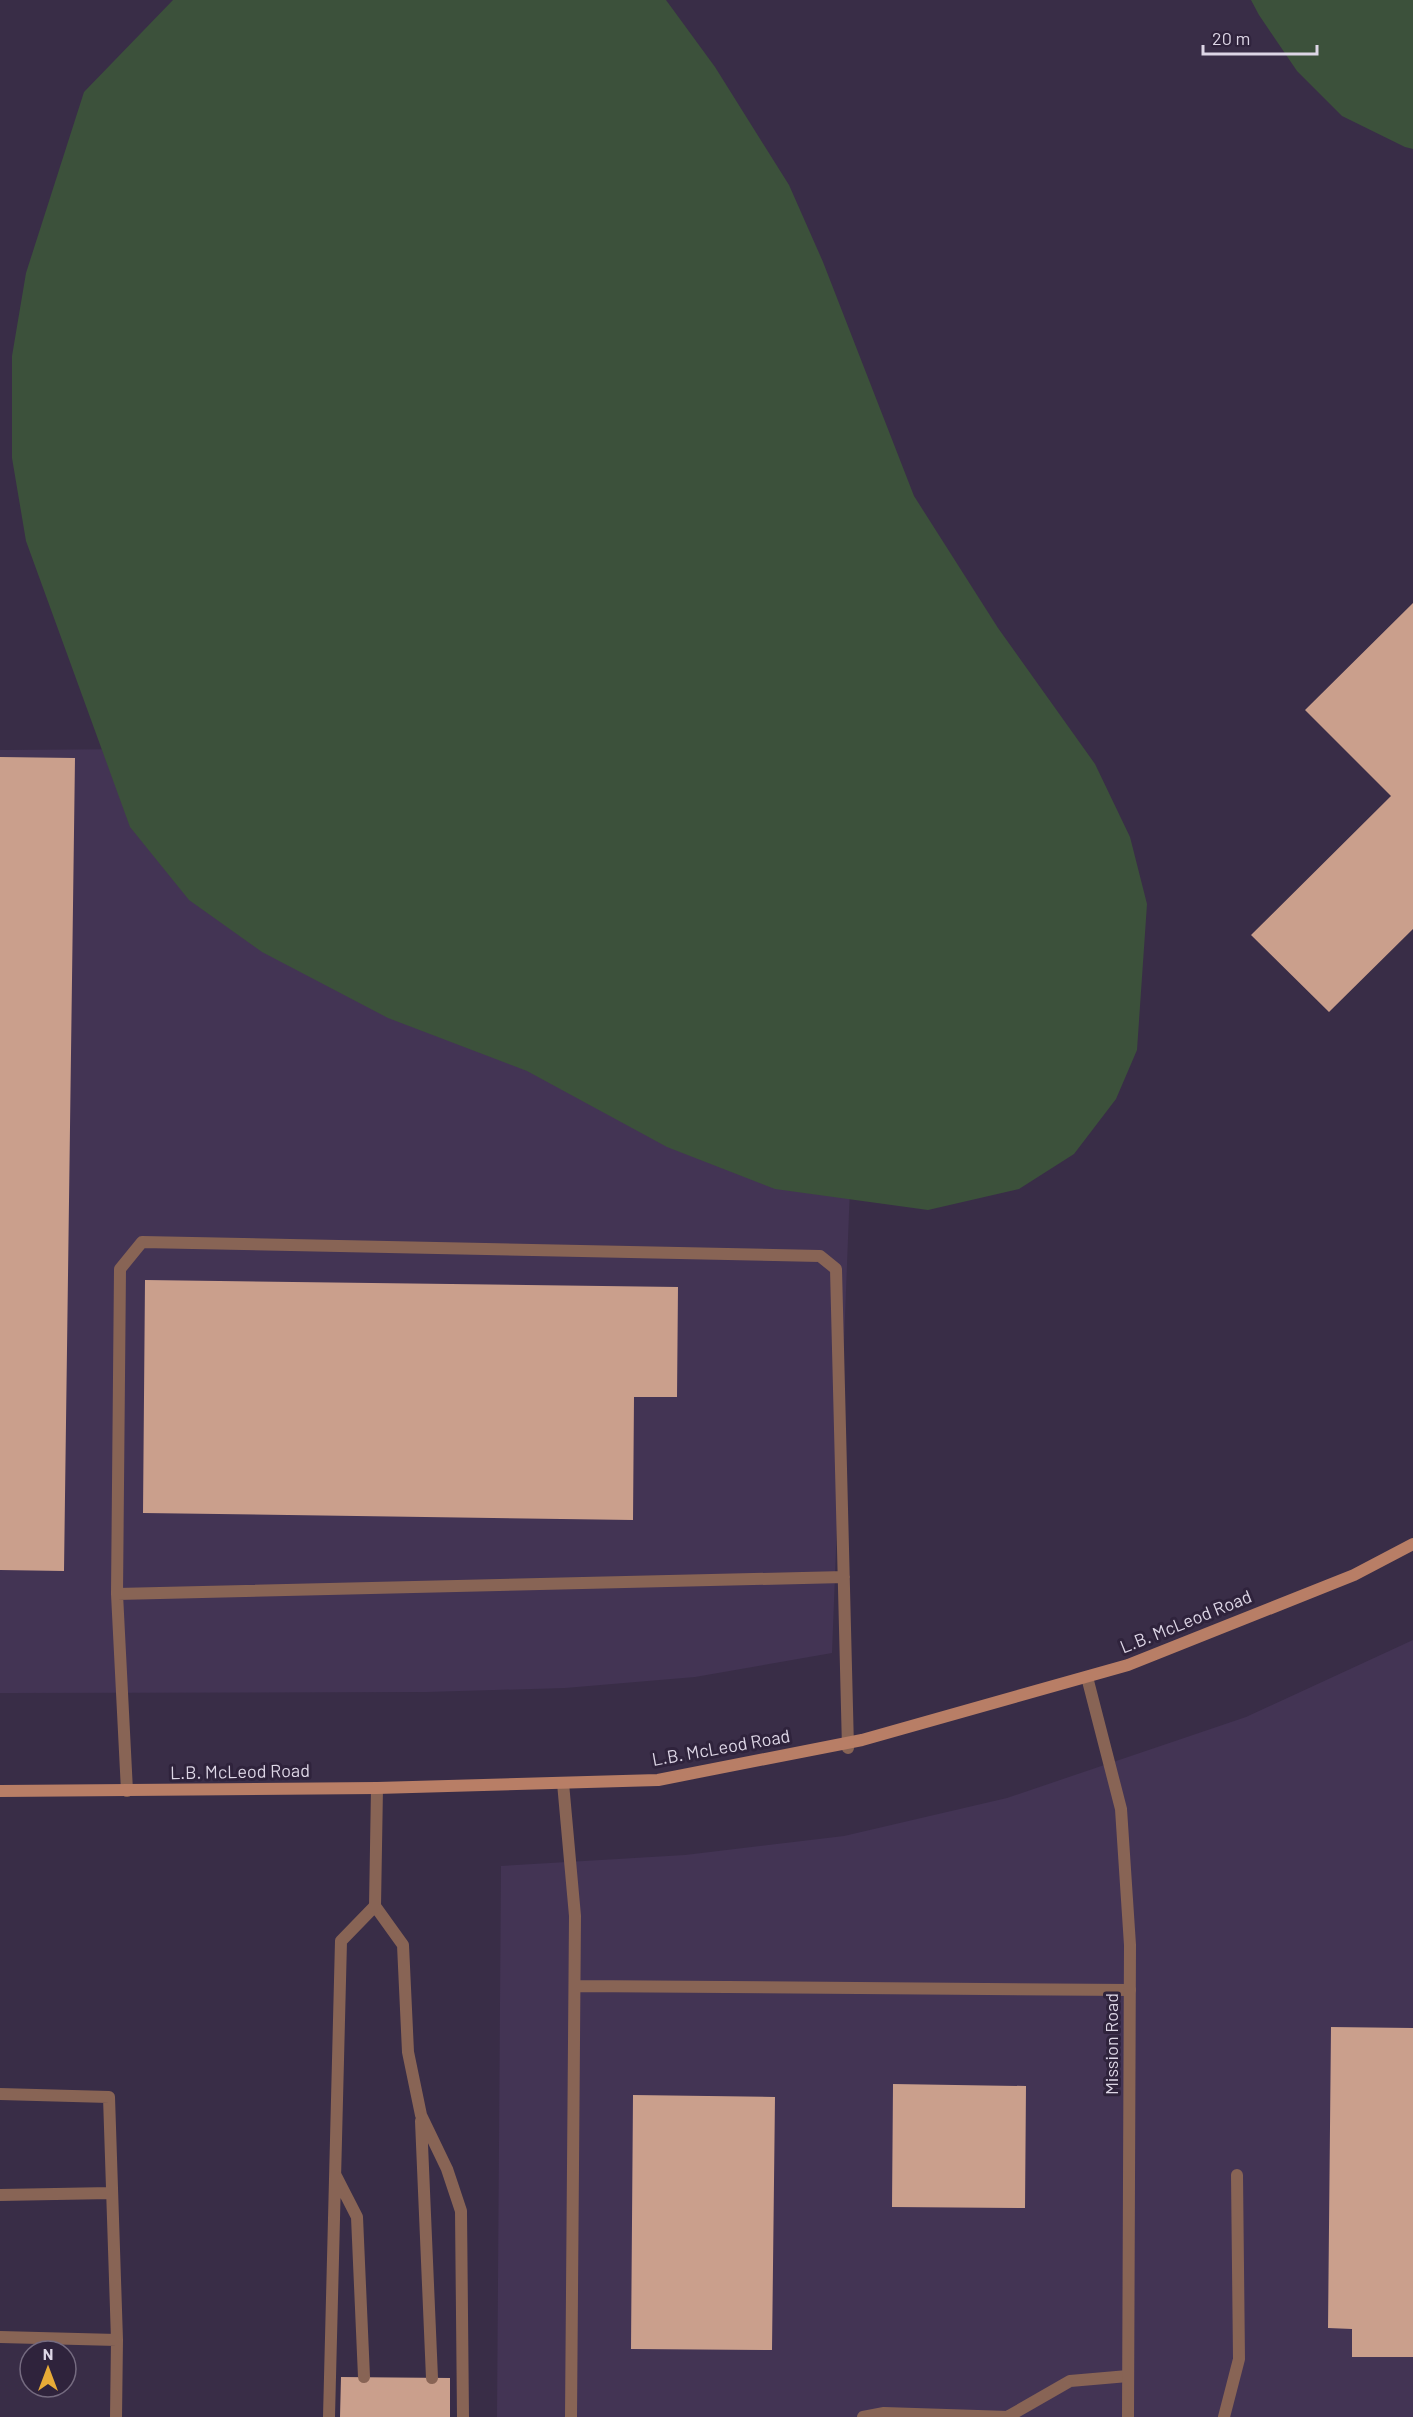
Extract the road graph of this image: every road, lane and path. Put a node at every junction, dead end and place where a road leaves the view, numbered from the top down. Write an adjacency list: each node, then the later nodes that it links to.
1 (1413, 1544): 4 (street, L.B. McLeod Road)
2 (844, 1577): 3 (street); 3 (street); 5 (street)
3 (117, 1594): 9 (street)
4 (1087, 1677): 5 (street, L.B. McLeod Road); 12 (street, Mission Road)
5 (848, 1745): 6 (street, L.B. McLeod Road)
6 (563, 1783): 7 (street, L.B. McLeod Road); 11 (street)
7 (377, 1788): 9 (street, L.B. McLeod Road); 10 (street)
8 (0, 1791): 9 (street, L.B. McLeod Road)
9 (127, 1791)
10 (375, 1906): 14 (street); 15 (street)
11 (575, 1986): 12 (street); 28 (street)
12 (1130, 1989): 21 (street, Mission Road)
13 (0, 2094): 17 (street)
14 (421, 2115): 23 (street); 27 (street)
15 (335, 2175): 22 (street); 26 (street)
16 (1237, 2175): 31 (street)
17 (111, 2193): 18 (street); 20 (street)
18 (0, 2195)
19 (0, 2337): 20 (street)
20 (117, 2340): 25 (street)
21 (1128, 2376): 24 (street); 30 (street, Mission Road)
22 (364, 2377)
23 (432, 2378)
24 (1009, 2416): 29 (street)
25 (116, 2417)
26 (329, 2417)
27 (463, 2417)
28 (571, 2417)
29 (862, 2417)
30 (1128, 2417)
31 (1224, 2417)

